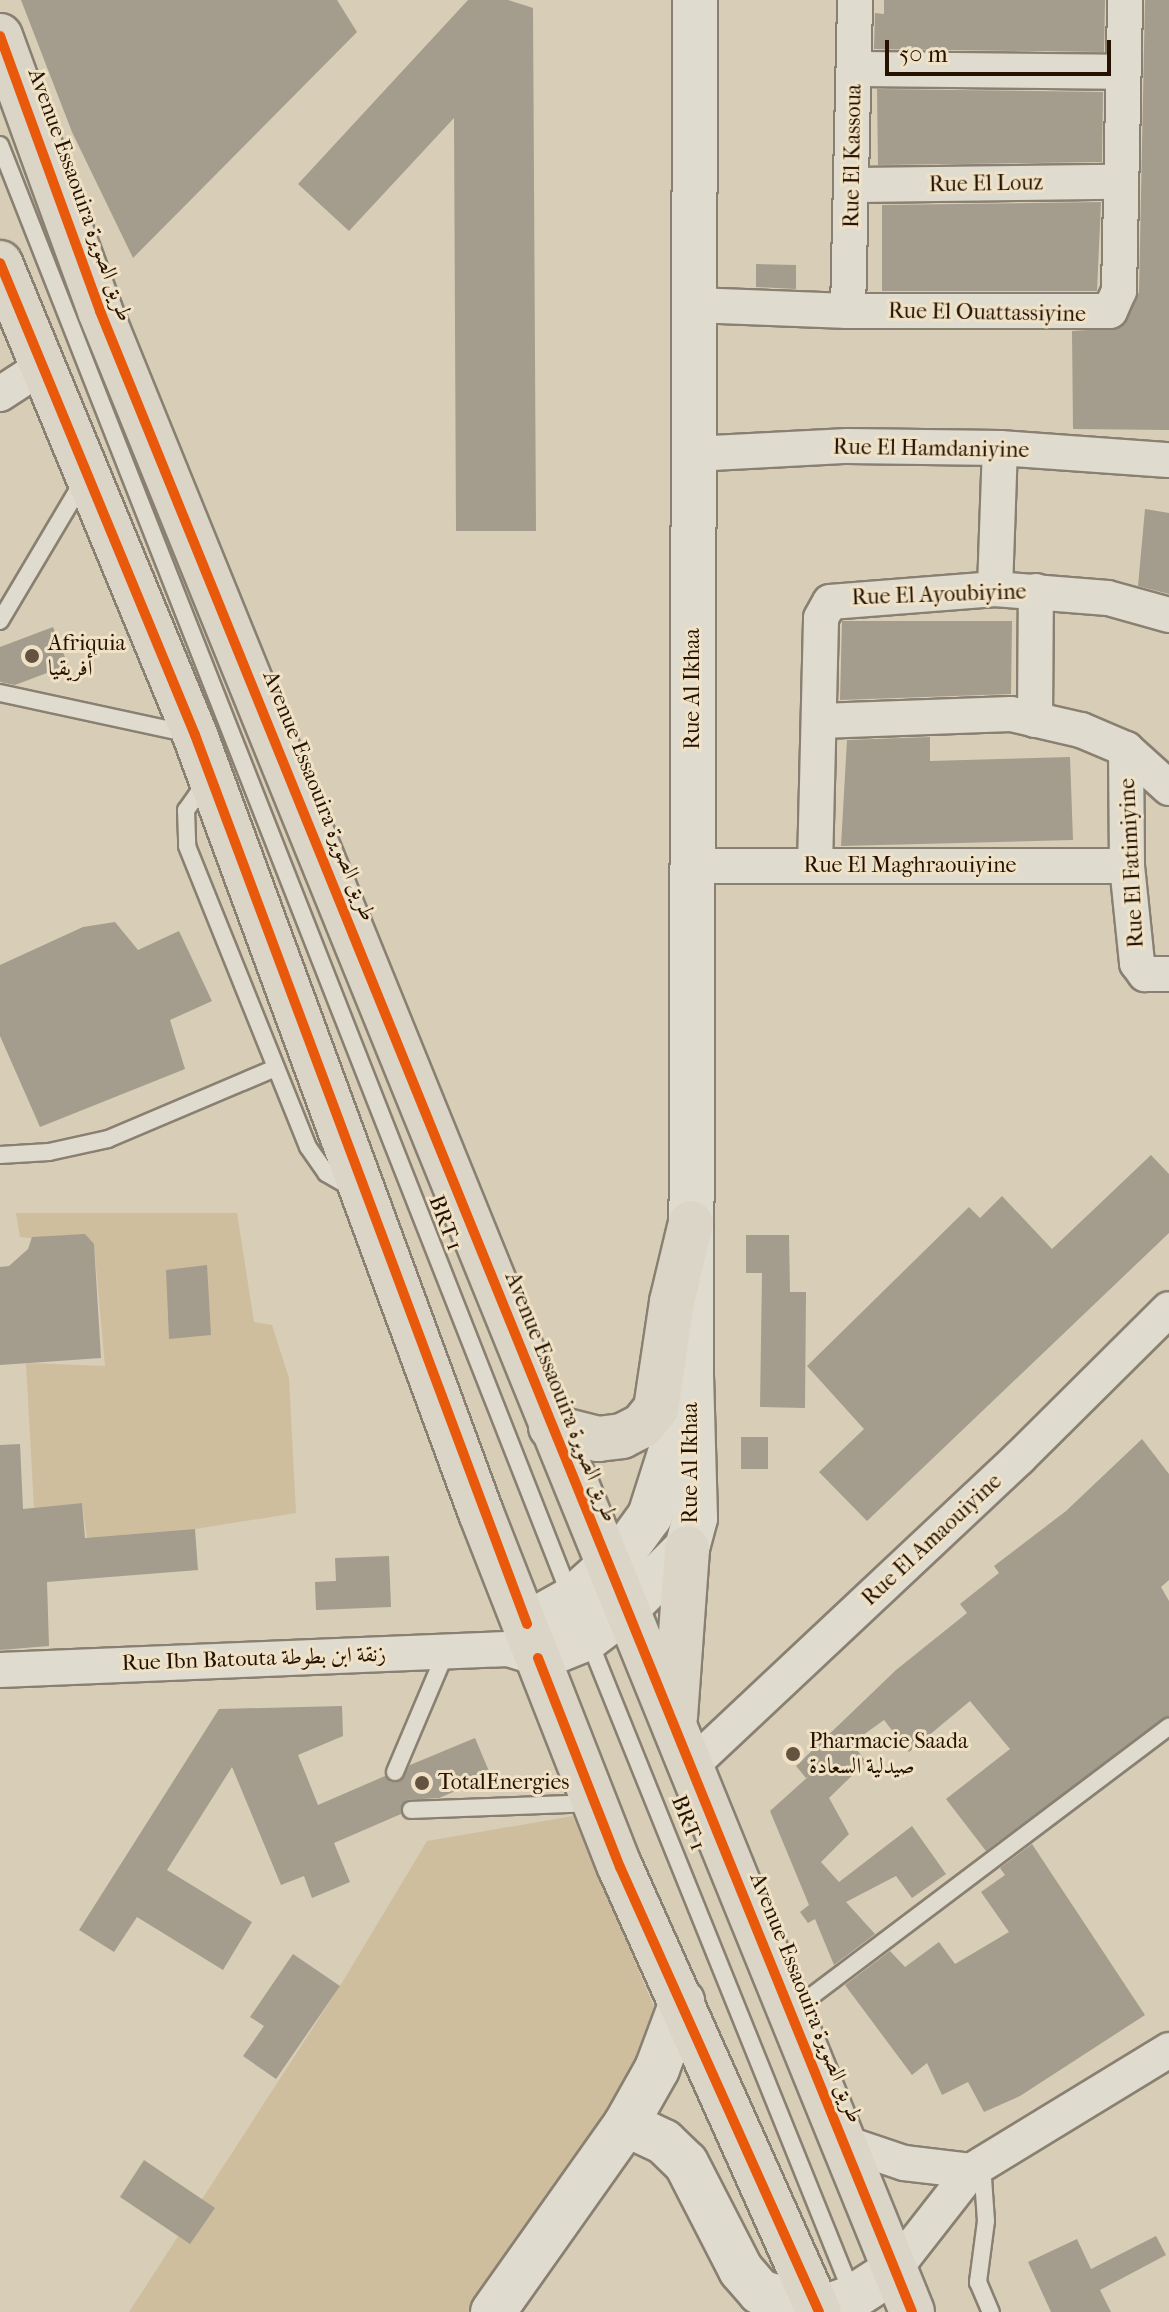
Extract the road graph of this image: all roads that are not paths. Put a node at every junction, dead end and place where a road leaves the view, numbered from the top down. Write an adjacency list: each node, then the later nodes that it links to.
1 (695, 0): 11 (street, Rue Al Ikhaa)
2 (855, 0): 5 (street, Rue El Kassoua)
3 (1125, 0): 6 (street, Rue El Ouattassiyine)
4 (0, 36): 40 (main road, Avenue Essaouira طريق الصويرة)
5 (855, 69): 6 (street); 9 (street, Rue El Kassoua)
6 (1120, 72): 8 (street, Rue El Ouattassiyine)
7 (0, 145): 44 (lane, BRT 1)
8 (1118, 182): 9 (street, Rue El Louz); 12 (street, Rue El Ouattassiyine)
9 (855, 185): 12 (street, Rue El Kassoua)
10 (0, 263): 13 (main road)
11 (694, 305): 12 (street, Rue El Ouattassiyine); 16 (street, Rue Al Ikhaa)
12 (848, 311)
13 (40, 368): 14 (street); 18 (main road)
14 (0, 394)
15 (1000, 448): 16 (street, Rue El Hamdaniyine); 17 (street, Rue El Hamdaniyine); 19 (street)
16 (693, 454): 30 (street, Rue Al Ikhaa)
17 (1169, 460)
18 (88, 473): 22 (lane); 26 (main road)
19 (995, 589): 20 (street, Rue El Ayoubiyine); 25 (street, Rue El Ayoubiyine)
20 (1036, 591): 21 (street, Rue El Ayoubiyine); 24 (street)
21 (1169, 615)
22 (0, 621)
23 (0, 693): 26 (lane)
24 (1035, 720): 25 (street); 27 (street)
25 (820, 721): 31 (street, Rue El Ayoubiyine)
26 (195, 735): 28 (main road)
27 (1126, 749): 29 (street); 32 (street, Rue El Fatimiyine)
28 (209, 778): 34 (lane); 36 (main road)
29 (1169, 788)
30 (692, 866): 31 (street, Rue El Maghraouiyine); 37 (street, Rue Al Ikhaa)
31 (815, 866): 32 (street, Rue El Maghraouiyine)
32 (1127, 866): 33 (street, Rue El Fatimiyine)
33 (1157, 974)
34 (275, 1068): 35 (lane); 36 (lane)
35 (0, 1155)
36 (366, 1196): 45 (main road)
37 (691, 1223): 39 (street, Rue Al Ikhaa); 40 (main road)
38 (1169, 1309): 50 (street, Rue El Amaouiyine)
39 (691, 1378): 41 (street, Rue Al Ikhaa); 42 (street, Rue Al Ikhaa)
40 (551, 1427): 42 (main road, Avenue Essaouira طريق الصويرة)
41 (687, 1548): 43 (street); 48 (main road)
42 (608, 1568): 43 (main road, Avenue Essaouira طريق الصويرة); 44 (street, Rue Al Ikhaa)
43 (625, 1610): 44 (street); 48 (main road, Avenue Essaouira طريق الصويرة)
44 (580, 1619): 45 (street); 61 (lane, BRT 1)
45 (524, 1644): 46 (street, Rue Ibn Batouta زنقة ابن بطوطة); 52 (main road)
46 (447, 1650): 47 (street, Rue Ibn Batouta زنقة ابن بطوطة); 51 (lane)
47 (0, 1670)
48 (674, 1723): 50 (main road, Avenue Essaouira طريق الصويرة)
49 (1169, 1727): 55 (lane)
50 (691, 1766): 55 (main road, Avenue Essaouira طريق الصويرة)
51 (395, 1772)
52 (595, 1803): 53 (lane); 54 (main road)
53 (411, 1810)
54 (682, 2002): 57 (street); 61 (main road)
55 (789, 2014): 58 (main road, Avenue Essaouira طريق الصويرة)
56 (1169, 2050): 59 (street)
57 (626, 2124): 61 (street); 62 (street)
58 (842, 2142): 59 (street); 60 (main road, Avenue Essaouira طريق الصويرة)
59 (977, 2168): 60 (street); 64 (lane)
60 (893, 2271): 61 (street); 63 (main road, Avenue Essaouira طريق الصويرة)
61 (838, 2308)
62 (493, 2312)
63 (912, 2312)
64 (991, 2312)

